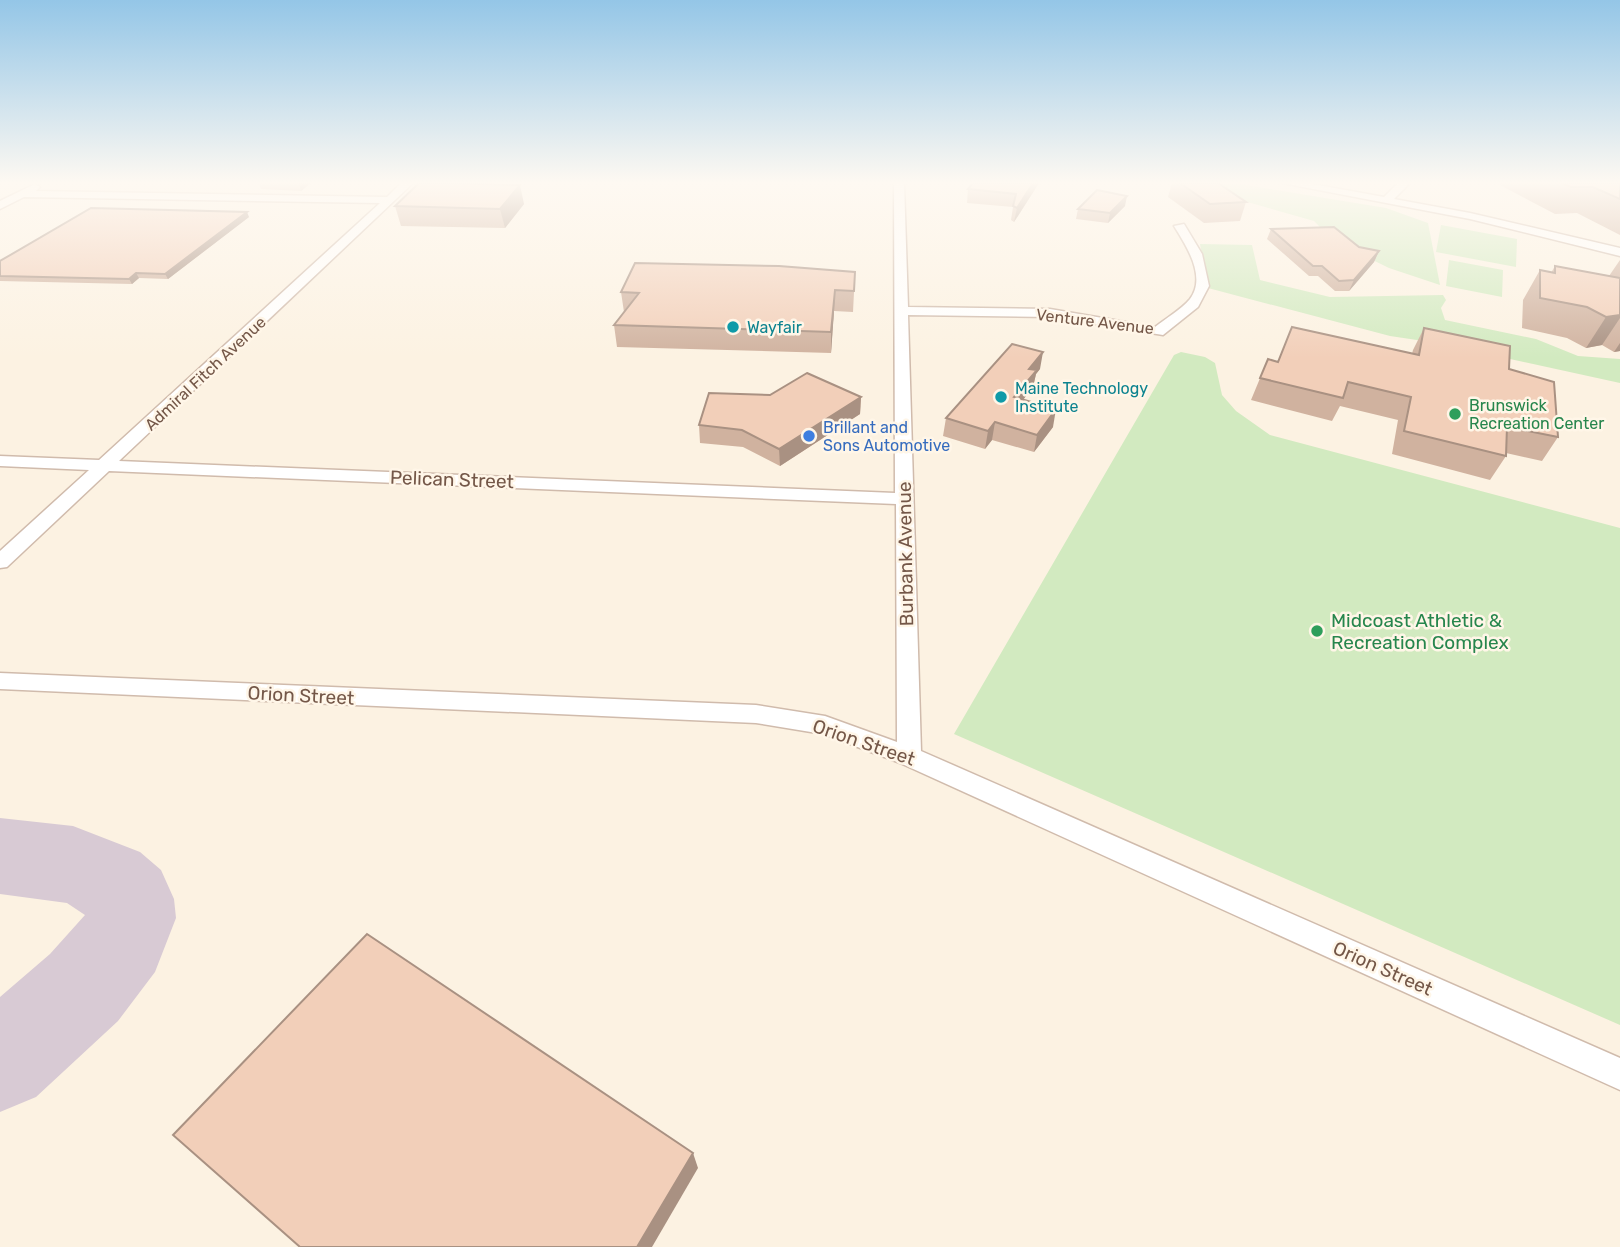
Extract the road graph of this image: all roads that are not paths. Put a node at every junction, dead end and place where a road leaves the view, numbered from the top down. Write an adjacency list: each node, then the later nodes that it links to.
1 (346, 241): 8 (street, Admiral Fitch Avenue)
2 (900, 241): 6 (street, Burbank Avenue)
3 (1190, 241): 6 (street, Venture Avenue)
4 (1576, 241): 5 (street)
5 (1620, 252)
6 (902, 311): 9 (street, Burbank Avenue)
7 (0, 460): 8 (street, Pelican Street)
8 (106, 466): 9 (street, Pelican Street); 10 (street, Admiral Fitch Avenue)
9 (903, 499): 12 (street, Burbank Avenue)
10 (0, 562)
11 (0, 681): 12 (street, Orion Street)
12 (909, 756): 13 (street, Orion Street)
13 (1620, 1074)

